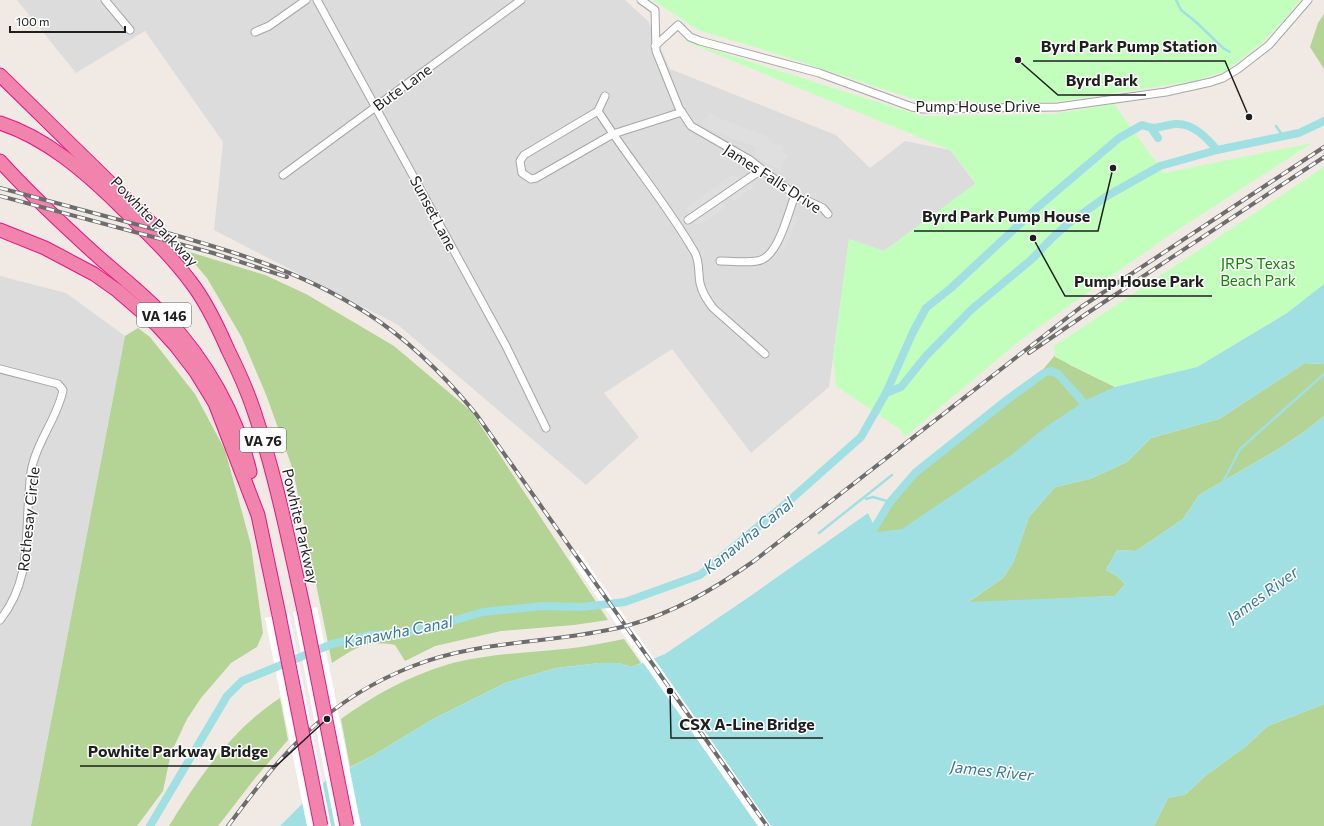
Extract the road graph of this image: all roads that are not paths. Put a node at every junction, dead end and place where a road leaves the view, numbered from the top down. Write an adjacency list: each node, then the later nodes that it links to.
1 (105, 0): 7 (street)
2 (306, 0): 8 (street)
3 (317, 0): 12 (street, Sunset Lane)
4 (521, 0): 12 (street, Bute Lane)
5 (641, 0): 9 (street, James Falls Drive)
6 (1308, 0): 9 (street, Pump House Drive)
7 (130, 30)
8 (255, 32)
9 (655, 46): 14 (street, James Falls Drive)
10 (0, 75): 25 (highway, VA 146)
11 (605, 96): 13 (street)
12 (376, 106): 19 (street, Bute Lane); 28 (street, Sunset Lane)
13 (598, 111): 16 (street); 16 (street)
14 (682, 112): 16 (street); 18 (street, James Falls Drive)
15 (0, 123): 25 (highway, Powhite Parkway / VA 76)
16 (613, 134): 26 (street)
17 (0, 161): 29 (highway, VA 146)
18 (761, 170): 20 (street, James Falls Drive); 22 (street)
19 (284, 175)
20 (795, 195): 21 (street, James Falls Drive); 24 (street)
21 (828, 214)
22 (688, 220)
23 (0, 230): 29 (highway, VA 76)
24 (720, 261)
25 (191, 282): 32 (highway, Powhite Parkway / VA 76, bridge)
26 (765, 354)
27 (0, 369): 30 (street, Rothesay Circle)
28 (546, 428)
29 (258, 515): 31 (highway, VA 76, bridge)
30 (0, 620)
31 (321, 826)
32 (347, 826)

